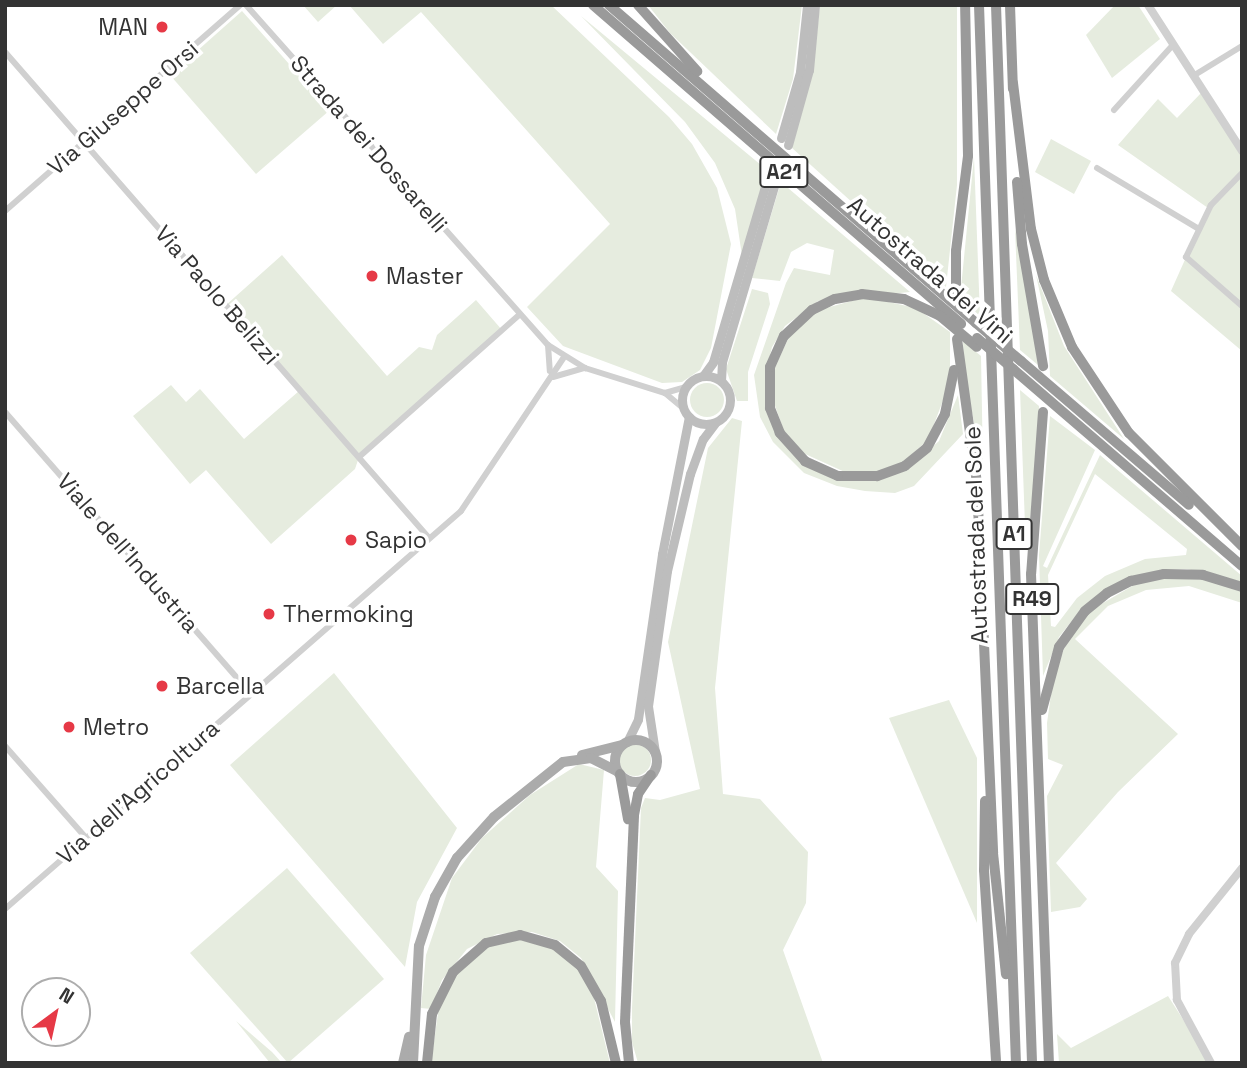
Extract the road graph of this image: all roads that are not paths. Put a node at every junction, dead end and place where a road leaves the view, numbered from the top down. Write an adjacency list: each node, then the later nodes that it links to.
1 (240, 5): 19 (street, Via Giuseppe Orsi)
2 (246, 5): 28 (street, Strada dei Dossarelli)
3 (593, 5): 29 (highway, Autostrada dei Vini / A21)
4 (609, 5): 22 (highway, Autostrada dei Vini / A21)
5 (638, 5): 22 (highway)
6 (807, 5): 7 (main road)
7 (815, 5)
8 (965, 5): 26 (highway)
9 (979, 5): 63 (highway, Autostrada del Sole / A1)
10 (996, 5): 71 (highway, Autostrada del Sole / A1)
11 (1010, 5): 17 (highway)
12 (1148, 5): 13 (street)
13 (1173, 45): 16 (street); 18 (street)
14 (1242, 46): 16 (street)
15 (5, 52): 19 (street, Via Paolo Belizzi)
16 (1193, 76): 20 (street)
17 (1013, 83): 32 (highway); 47 (highway)
18 (1114, 110)
19 (85, 143): 24 (street, Via Giuseppe Orsi); 45 (street, Via Paolo Belizzi)
20 (1242, 151)
21 (1097, 168): 25 (street)
22 (800, 170): 34 (highway, Autostrada dei Vini / A21, bridge)
23 (1242, 173): 25 (street)
24 (5, 211)
25 (1199, 229): 27 (street)
26 (956, 294)
27 (1242, 306)
28 (519, 314): 30 (street, Strada dei Dossarelli); 45 (street)
29 (977, 343): 34 (highway, bridge); 50 (highway, R49)
30 (548, 345): 31 (street, Strada dei Dossarelli); 35 (street)
31 (564, 357): 33 (street, Strada dei Dossarelli); 35 (street)
32 (1043, 366)
33 (585, 368): 35 (street); 39 (street, Strada dei Dossarelli)
34 (1018, 369): 47 (highway, Autostrada dei Vini / A21); 48 (highway, Autostrada dei Vini / A21)
35 (551, 375): 46 (street)
36 (702, 376): 37 (main road); 37 (main road); 38 (main road)
37 (721, 381): 44 (main road)
38 (686, 387): 39 (street); 40 (main road)
39 (665, 393): 40 (street)
40 (683, 408): 43 (main road)
41 (1044, 412): 58 (highway, R49)
42 (6, 415): 51 (street, Viale dell'Industria)
43 (689, 417): 44 (main road); 52 (main road)
44 (715, 423): 54 (main road)
45 (359, 457): 46 (street, Via Paolo Belizzi)
46 (429, 538): 51 (street, Via dell'Agricoltura)
47 (1242, 549)
48 (1242, 566)
49 (1242, 587): 58 (highway)
50 (985, 680): 63 (highway, R49); 69 (highway)
51 (250, 694): 59 (street, Via dell'Agricoltura)
52 (625, 743): 54 (main road); 55 (main road); 56 (main road)
53 (5, 746): 59 (street)
54 (654, 752): 57 (main road)
55 (577, 757): 56 (main road); 62 (main road)
56 (619, 773): 57 (main road); 67 (highway)
57 (651, 775): 68 (highway)
58 (1039, 786): 72 (highway, R49)
59 (86, 838): 61 (street, Via dell'Agricoltura)
60 (1242, 868): 73 (street)
61 (5, 909)
62 (413, 1020): 64 (main road); 65 (main road)
63 (1015, 1040): 70 (highway, Autostrada del Sole / A1)
64 (403, 1063)
65 (411, 1063)
66 (427, 1063): 67 (highway)
67 (618, 1063)
68 (629, 1063)
69 (996, 1063)
70 (1016, 1063)
71 (1032, 1063)
72 (1050, 1063)
73 (1211, 1063)

